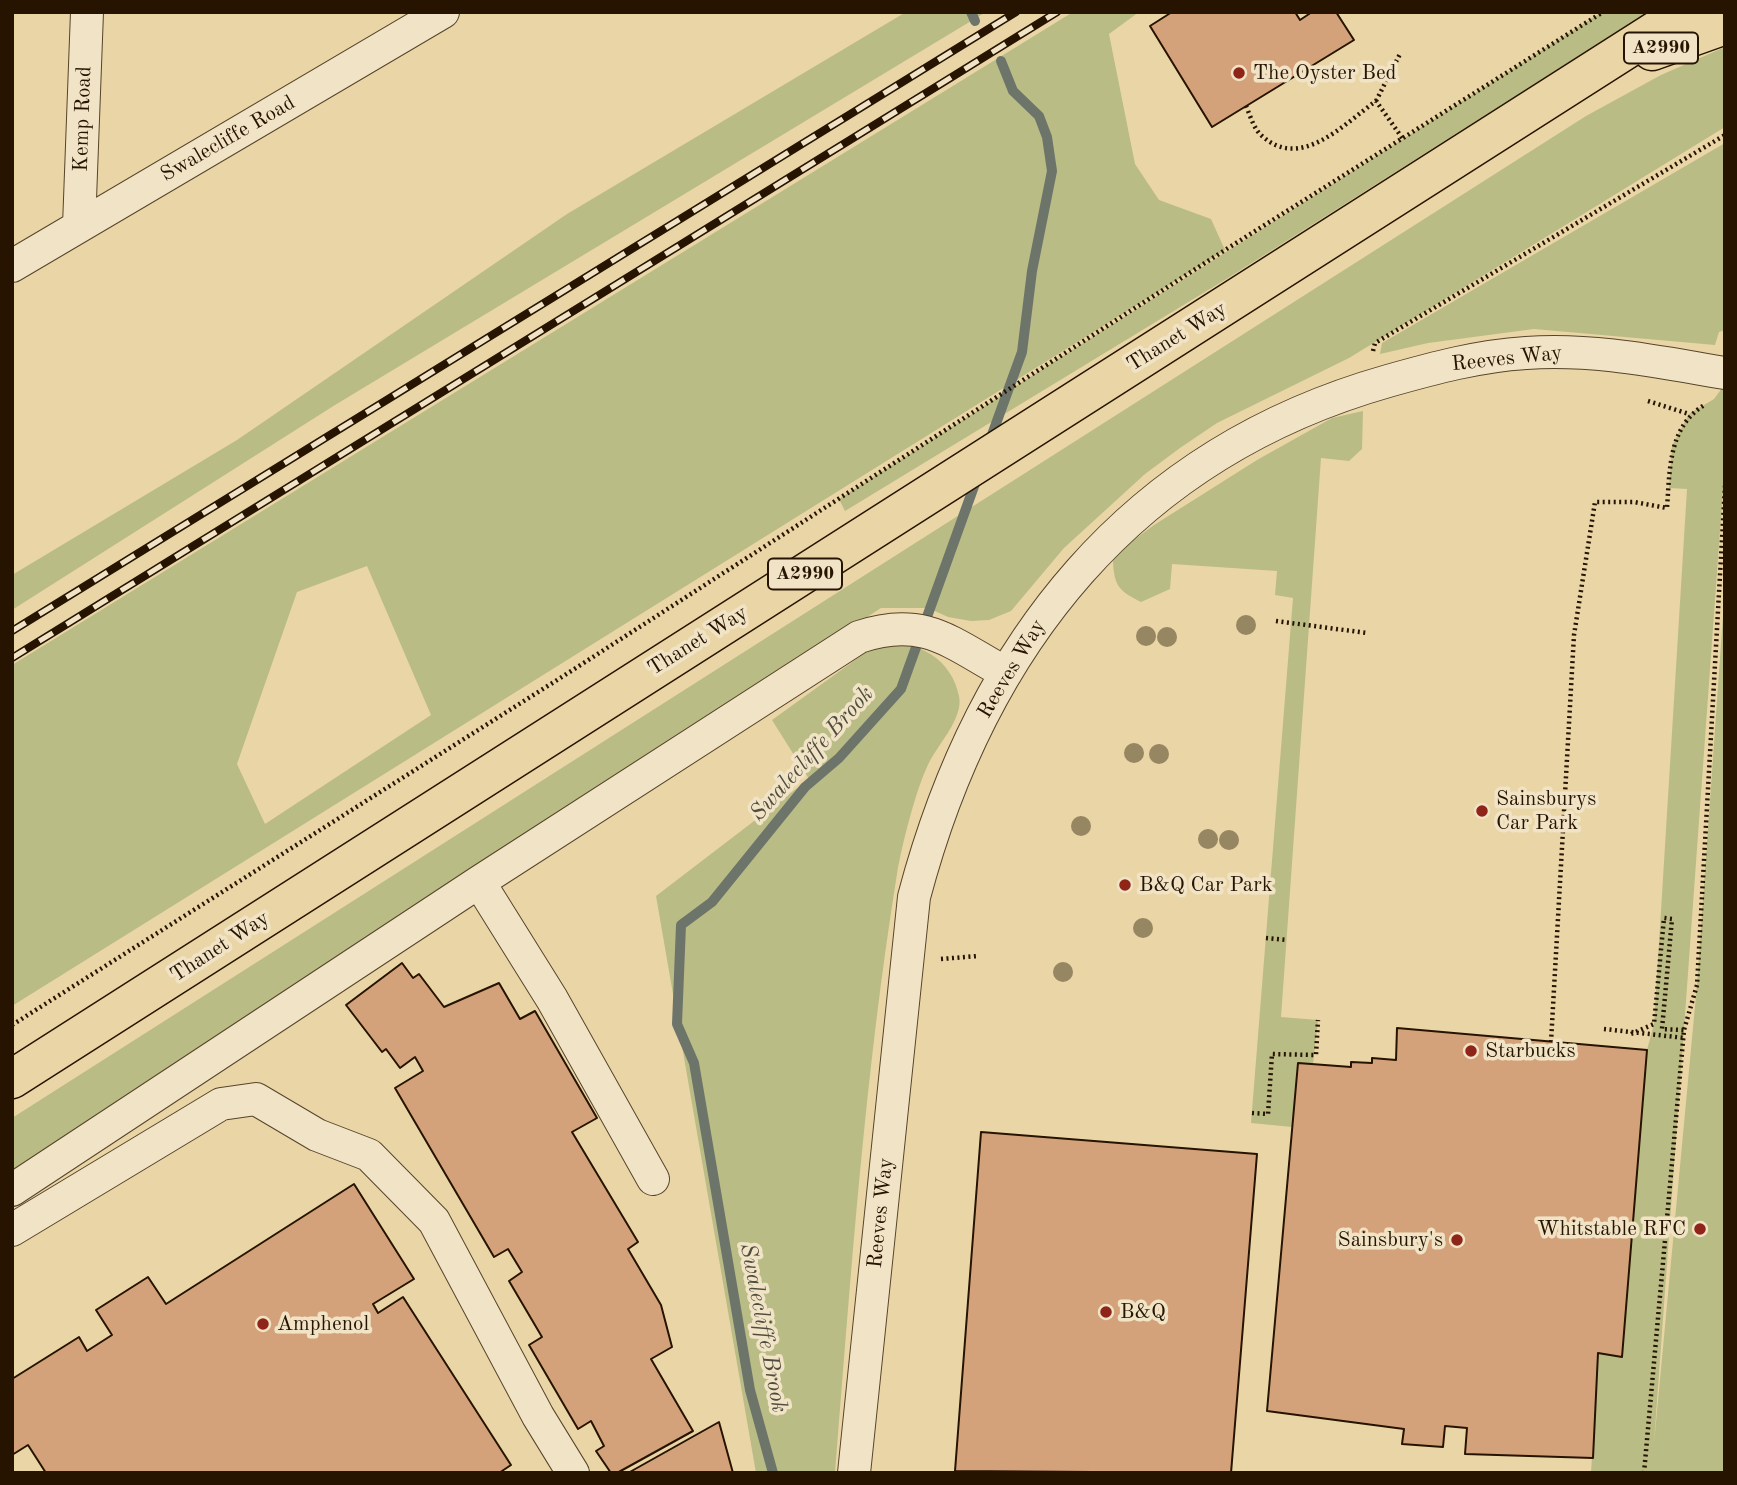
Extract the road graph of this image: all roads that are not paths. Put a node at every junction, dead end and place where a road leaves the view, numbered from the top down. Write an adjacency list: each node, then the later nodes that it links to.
1 (87, 12): 6 (street, Kemp Road)
2 (443, 12): 6 (street, Swalecliffe Road)
3 (1685, 12): 5 (main road, Thanet Way / A2990)
4 (1725, 25): 5 (main road, Thanet Way / A2990)
5 (1597, 70): 11 (main road, Thanet Way / A2990)
6 (79, 226): 7 (street, Swalecliffe Road)
7 (12, 266)
8 (1720, 386): 9 (street, Reeves Way)
9 (1006, 673): 10 (street); 16 (street, Reeves Way)
10 (479, 882): 12 (street); 13 (street)
11 (12, 1079)
12 (653, 1179)
13 (12, 1190)
14 (12, 1230): 15 (street)
15 (573, 1473)
16 (854, 1473)

